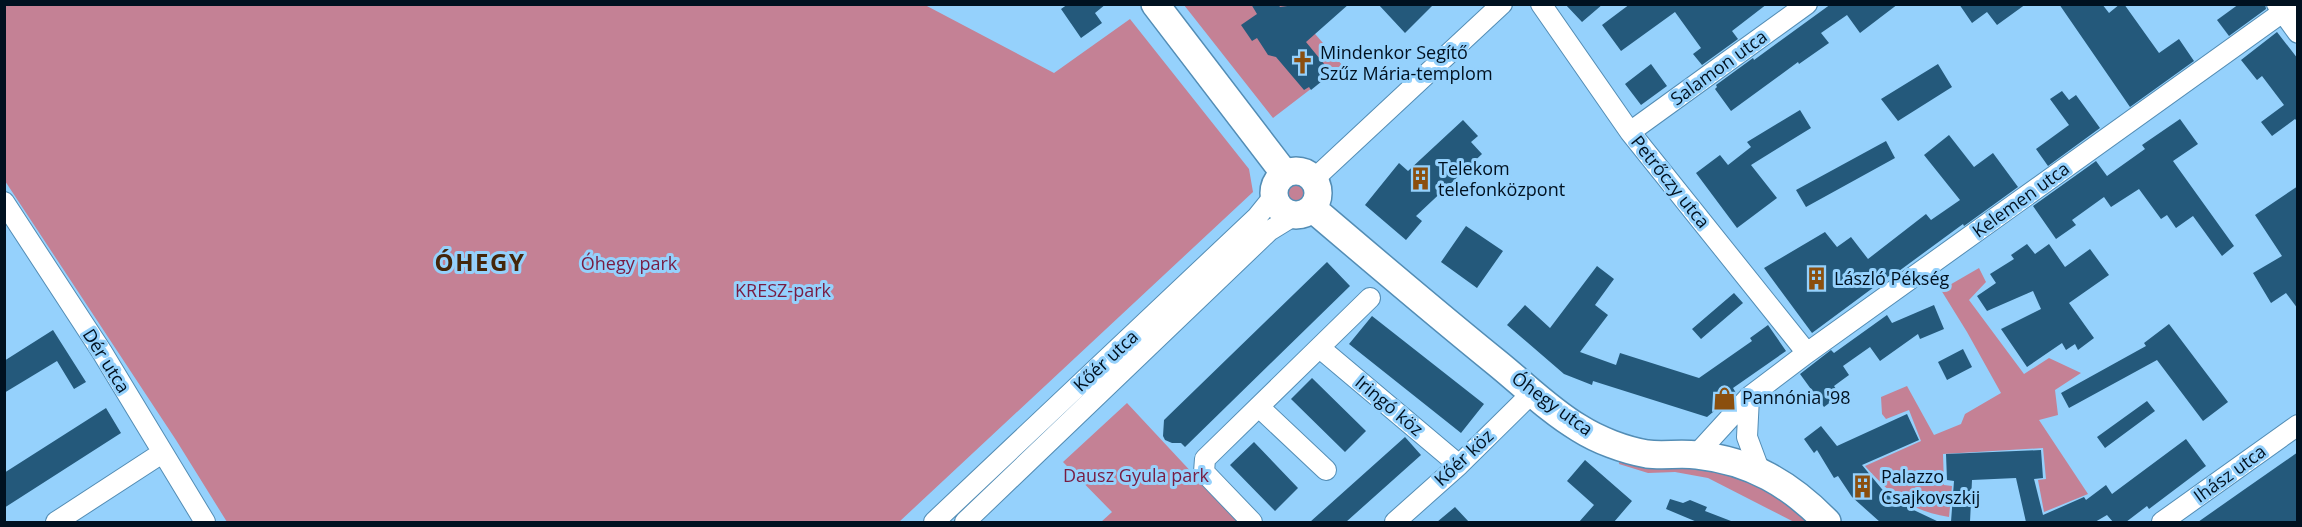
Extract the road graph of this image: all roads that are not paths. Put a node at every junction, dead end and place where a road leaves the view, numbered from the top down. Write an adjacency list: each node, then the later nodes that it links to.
1 (1155, 4): 9 (street, Óhegy utca)
2 (1502, 4): 8 (street)
3 (1541, 4): 7 (street, Petrőczy utca)
4 (1807, 4): 7 (street, Salamon utca)
5 (2285, 7): 6 (street); 14 (street, Kelemen utca)
6 (2298, 33)
7 (1630, 132): 14 (street, Petrőczy utca)
8 (1314, 179): 9 (street); 11 (street)
9 (1279, 185): 11 (street, Óhegy utca); 26 (street, Kőér utca)
10 (4, 202): 19 (street, Dér utca)
11 (1304, 211): 15 (street, Óhegy utca); 27 (street, Kőér utca)
12 (1370, 298): 13 (street)
13 (1320, 348): 17 (street); 21 (street, Iringó köz)
14 (1807, 353): 16 (street, Kelemen utca)
15 (1533, 392): 20 (street, Óhegy utca); 21 (street, Kőér köz)
16 (1749, 397): 20 (street, Kelemen utca); 23 (street)
17 (1259, 407): 22 (street); 28 (street)
18 (2298, 425): 31 (street, Ihász utca)
19 (162, 453): 24 (street); 25 (street, Dér utca)
20 (1696, 455): 23 (street, Óhegy utca)
21 (1459, 465): 29 (street, Kőér köz)
22 (1326, 470)
23 (1760, 472): 30 (street, Óhegy utca)
24 (56, 522)
25 (205, 522)
26 (934, 522)
27 (965, 522)
28 (1252, 522)
29 (1395, 522)
30 (1827, 522)
31 (2162, 522)

